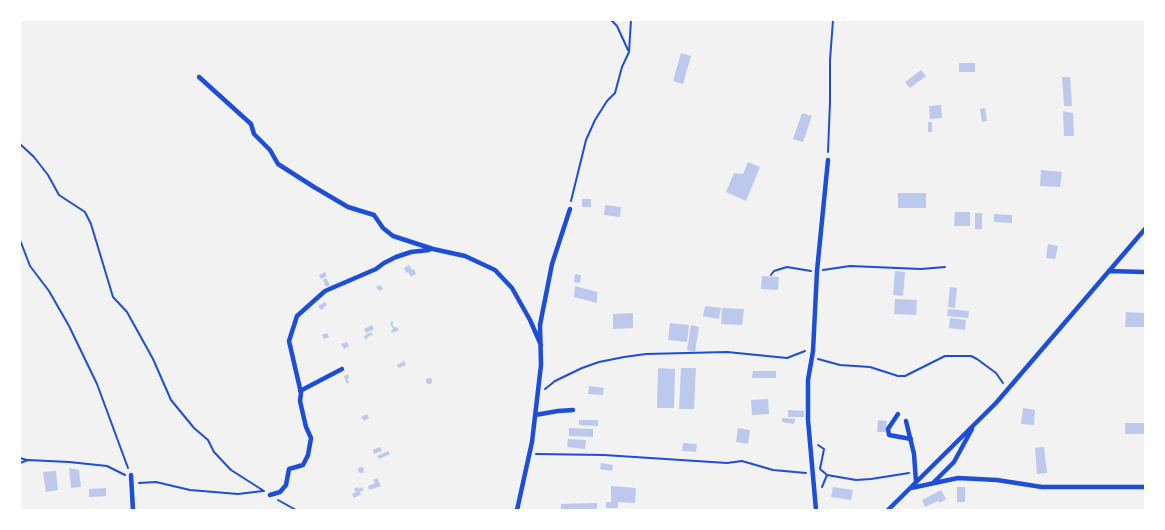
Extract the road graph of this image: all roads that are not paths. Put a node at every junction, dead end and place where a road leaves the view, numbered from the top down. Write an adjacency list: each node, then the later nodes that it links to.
1 (199, 77): 5 (street)
2 (828, 160): 18 (street)
3 (570, 208): 8 (street)
4 (1145, 229): 6 (street)
5 (433, 250): 8 (street); 10 (street)
6 (1109, 271): 7 (street); 15 (street)
7 (1145, 272)
8 (541, 345): 13 (street)
9 (342, 370): 10 (street)
10 (300, 391): 24 (street)
11 (573, 410): 13 (street)
12 (898, 414): 16 (street)
13 (535, 415): 26 (street)
14 (906, 421): 16 (street)
15 (977, 422): 20 (street); 21 (street)
16 (911, 439): 20 (street)
17 (820, 469): 18 (street)
18 (813, 472): 27 (street)
19 (131, 479): 25 (street)
20 (916, 482): 23 (street)
21 (932, 484): 22 (street); 23 (street)
22 (1145, 487)
23 (909, 488): 28 (street)
24 (270, 495)
25 (133, 510)
26 (517, 510)
27 (816, 510)
28 (888, 510)

